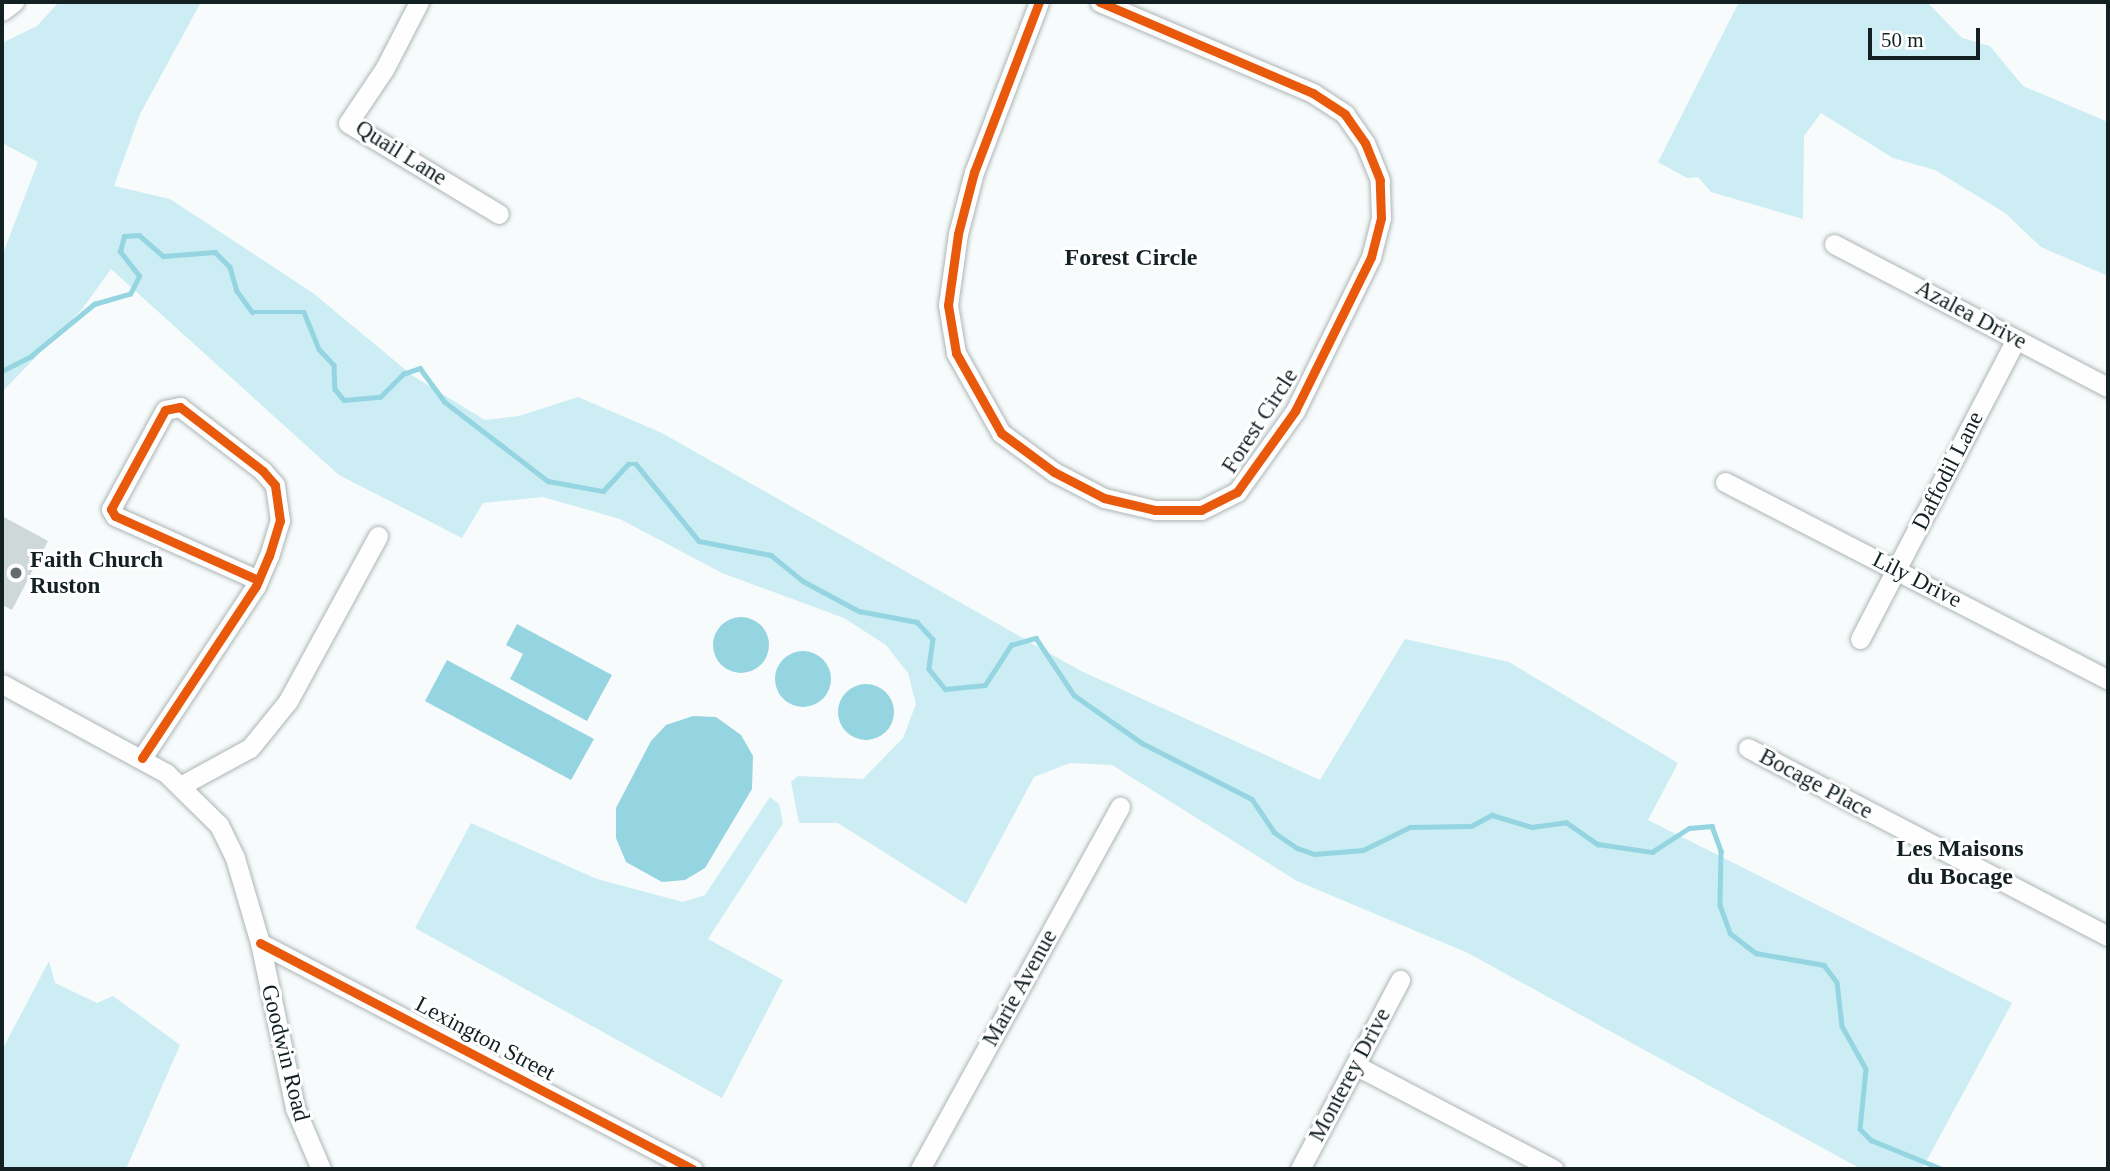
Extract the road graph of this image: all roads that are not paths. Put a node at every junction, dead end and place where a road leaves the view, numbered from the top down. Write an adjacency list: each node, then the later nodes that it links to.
1 (13, 2): 5 (street)
2 (419, 2): 6 (street, Quail Lane)
3 (1039, 2): 4 (street, Forest Circle)
4 (1100, 2)
5 (2, 11)
6 (499, 214)
7 (1834, 244): 8 (street, Azalea Drive)
8 (2016, 339): 9 (street, Azalea Drive); 12 (street, Daffodil Lane)
9 (2108, 387)
10 (1725, 482): 12 (street, Lily Drive)
11 (378, 536): 19 (street)
12 (1898, 570): 14 (street, Daffodil Lane); 15 (street, Lily Drive)
13 (258, 580): 13 (street); 18 (street)
14 (1860, 639)
15 (2108, 680)
16 (2, 684): 18 (street, Goodwin Road)
17 (1748, 748): 21 (street, Bocage Place)
18 (142, 758): 19 (street, Goodwin Road)
19 (182, 785): 22 (street, Goodwin Road)
20 (1120, 807): 27 (street, Marie Avenue)
21 (2108, 936)
22 (260, 943): 25 (street, Goodwin Road); 26 (street, Lexington Street)
23 (1400, 980): 24 (street, Monterey Drive)
24 (1355, 1065): 28 (street, Monterey Drive); 29 (street)
25 (317, 1168)
26 (693, 1169)
27 (920, 1169)
28 (1300, 1169)
29 (1553, 1169)

